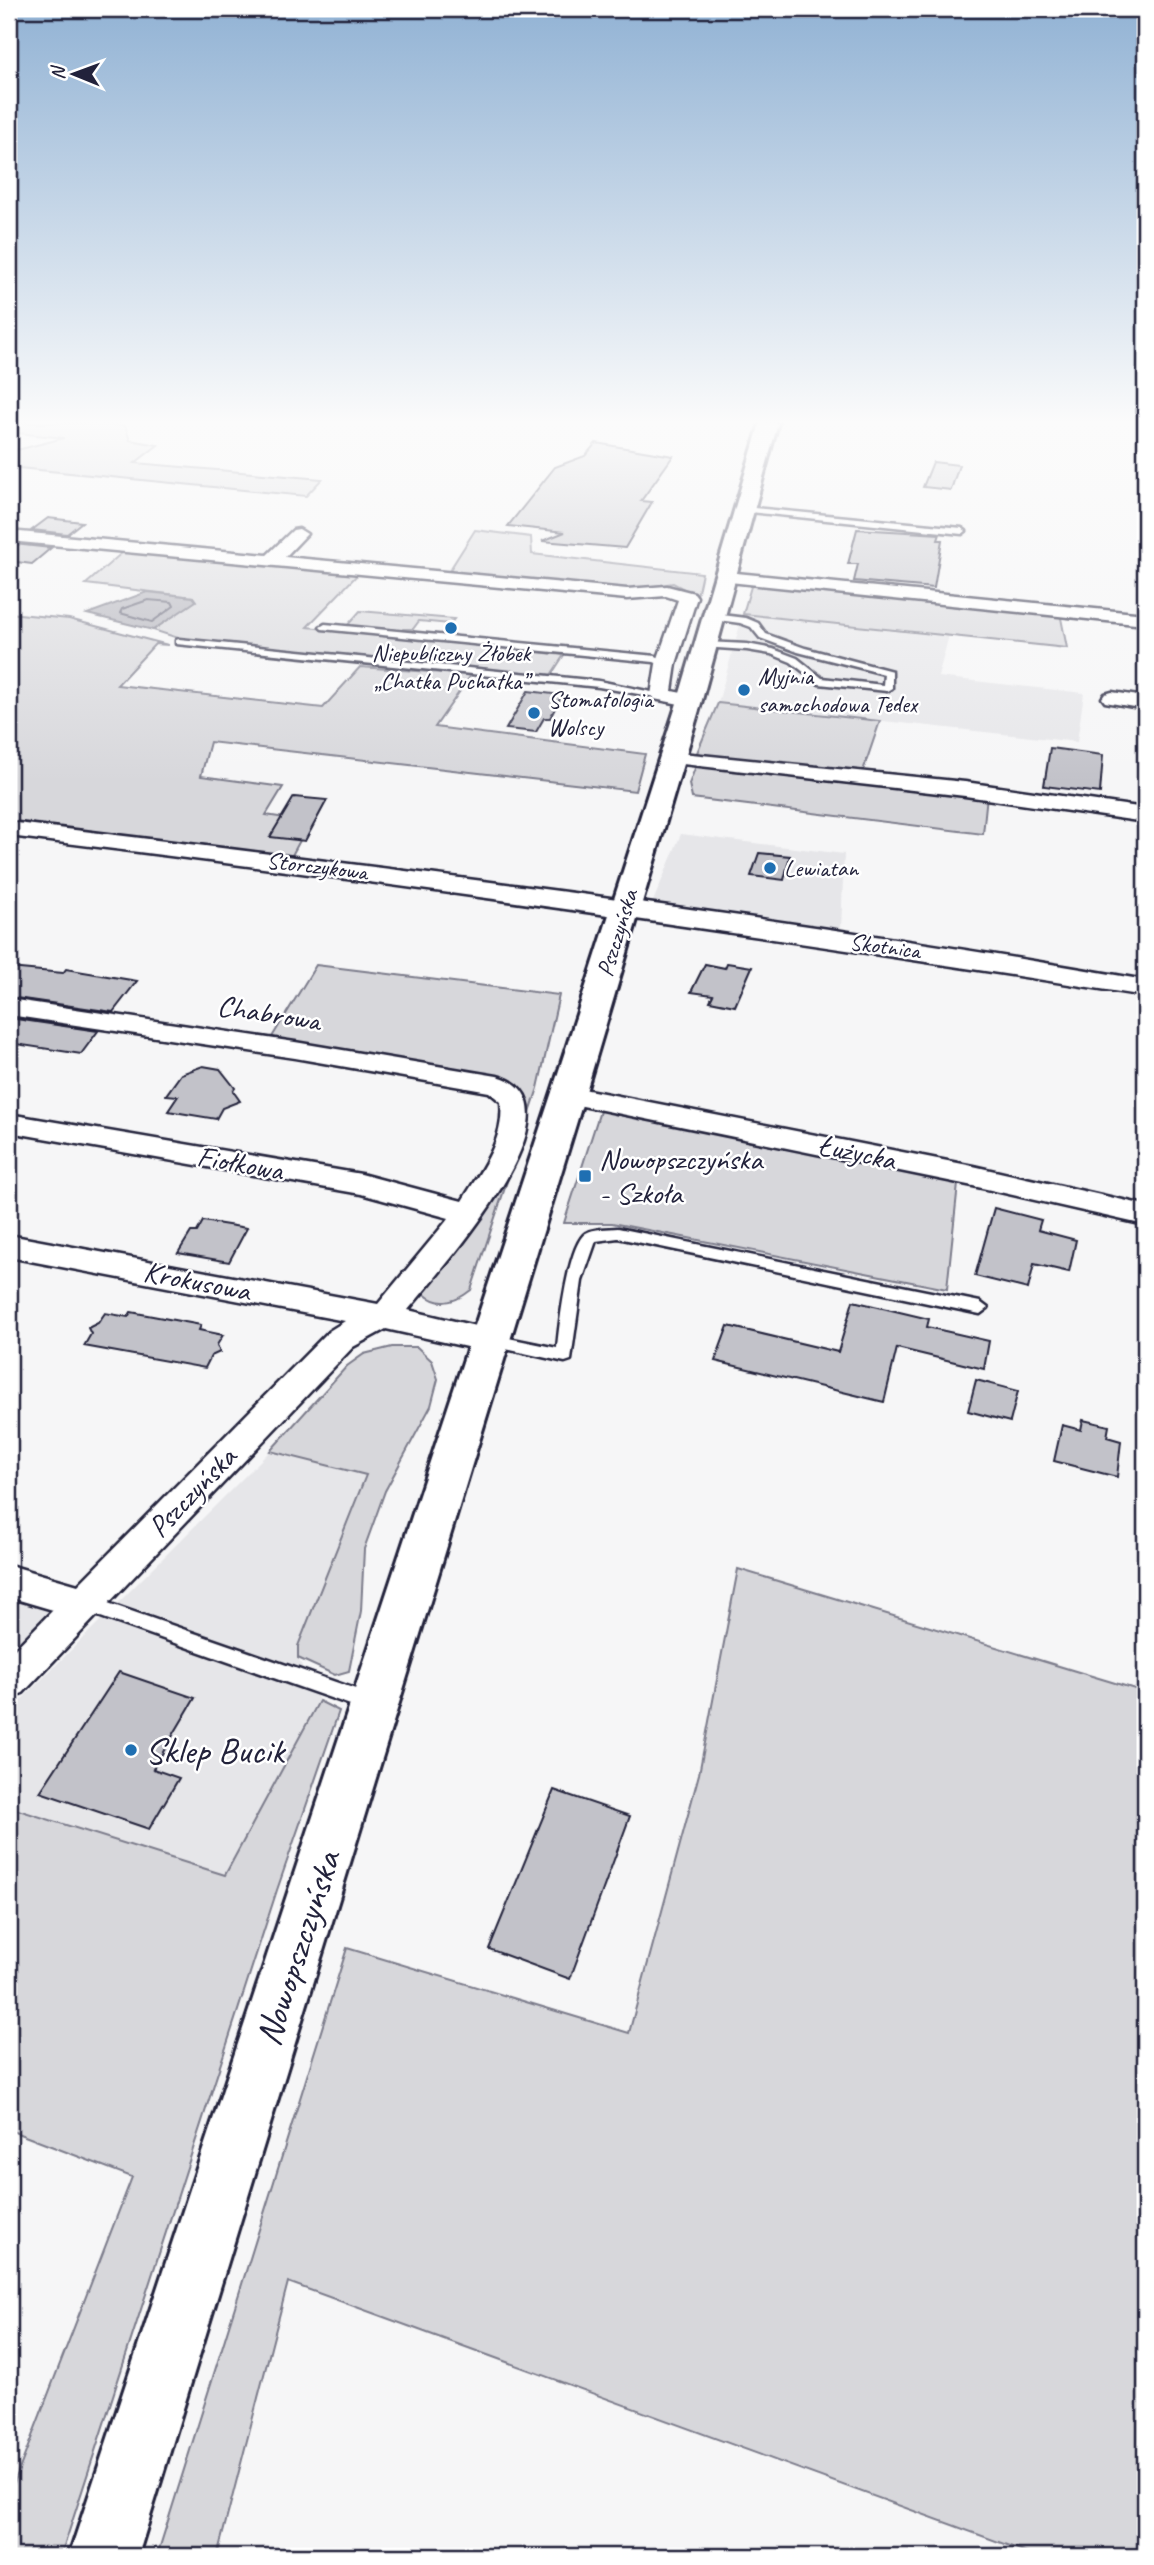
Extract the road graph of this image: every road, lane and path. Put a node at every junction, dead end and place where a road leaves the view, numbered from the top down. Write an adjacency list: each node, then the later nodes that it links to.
1 (79, 543): 4 (street)
2 (290, 543): 4 (street)
3 (735, 543): 5 (main road, Pszczyńska)
4 (271, 561): 13 (street)
5 (726, 577): 6 (main road, Pszczyńska); 7 (street)
6 (714, 617): 9 (lane); 11 (main road, Pszczyńska)
7 (1145, 620)
8 (325, 627): 13 (lane)
9 (763, 636): 12 (lane); 12 (lane)
10 (179, 642): 14 (lane)
11 (706, 645): 12 (lane); 16 (main road, Pszczyńska)
12 (747, 647)
13 (666, 664): 14 (street)
14 (661, 695): 16 (street)
15 (1112, 698): 17 (street)
16 (690, 700): 18 (main road, Pszczyńska)
17 (1145, 703)
18 (672, 758): 19 (street); 21 (main road, Pszczyńska)
19 (1145, 815)
20 (9, 829): 21 (street, Storczykowa)
21 (624, 908): 22 (street, Skotnica); 24 (main road, Pszczyńska)
22 (1145, 988)
23 (9, 1007): 25 (street, Chabrowa)
24 (568, 1096): 28 (street, Łużycka); 32 (main road, Pszczyńska)
25 (515, 1099): 27 (street, Pszczyńska)
26 (9, 1123): 27 (street, Fiołkowa)
27 (470, 1213): 31 (street, Pszczyńska)
28 (1145, 1215)
29 (9, 1246): 31 (street, Krokusowa)
30 (979, 1308): 32 (lane)
31 (385, 1317): 32 (street); 34 (street, Pszczyńska)
32 (489, 1340): 36 (main road, Nowopszczyńska)
33 (9, 1581): 34 (street)
34 (85, 1603): 35 (street, Pszczyńska); 36 (lane)
35 (9, 1681)
36 (375, 1705): 37 (main road, Nowopszczyńska)
37 (103, 2556)

